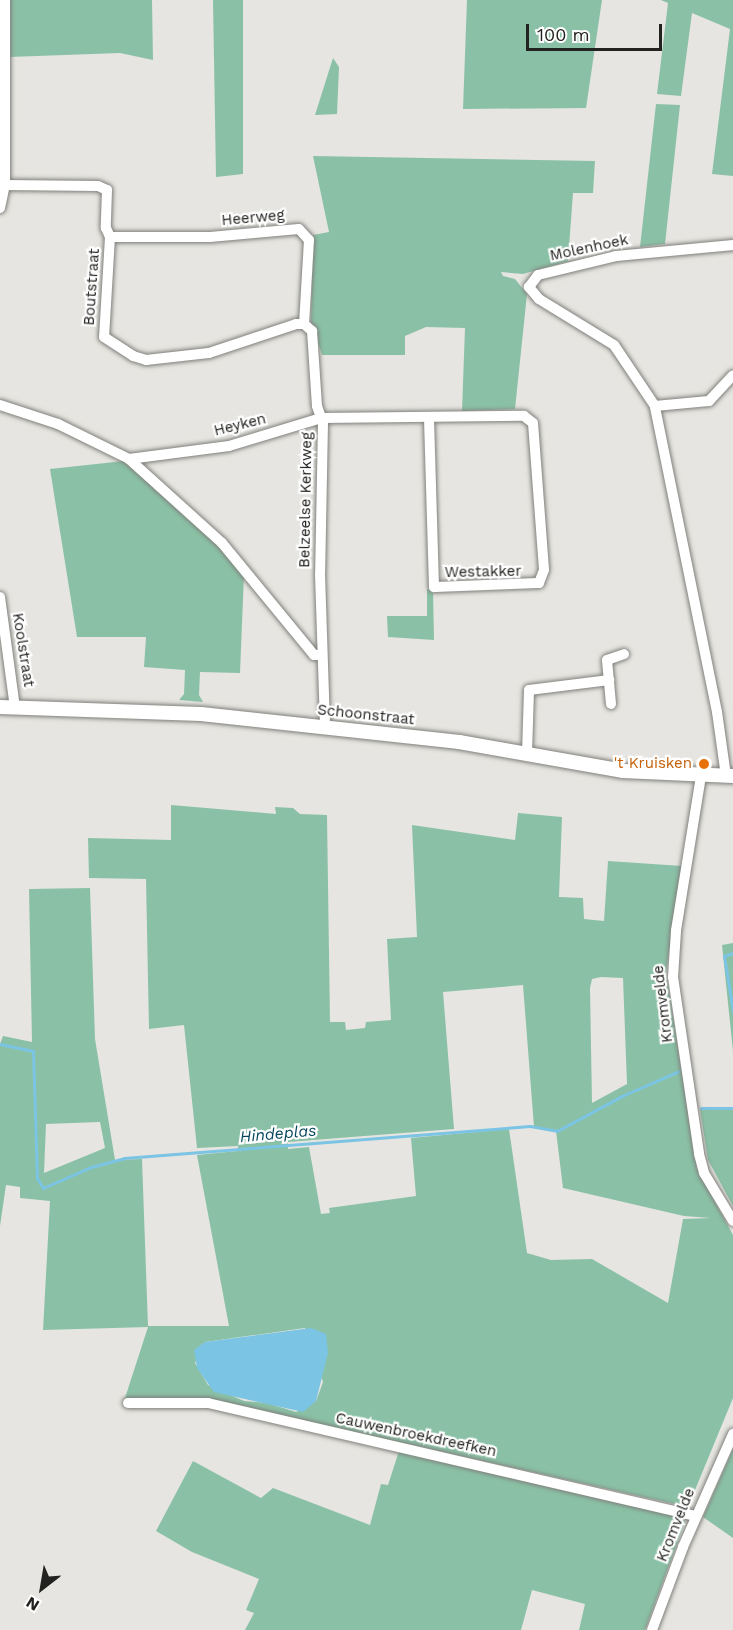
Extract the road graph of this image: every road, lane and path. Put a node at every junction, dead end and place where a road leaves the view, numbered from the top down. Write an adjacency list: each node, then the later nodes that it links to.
1 (5, 0): 2 (street)
2 (3, 181): 3 (street); 4 (street, Boutstraat)
3 (0, 208)
4 (110, 237): 6 (street, Heerweg); 6 (street, Boutstraat)
5 (733, 246): 9 (street, Molenhoek)
6 (304, 324): 10 (street)
7 (733, 375): 9 (street)
8 (0, 405): 13 (street)
9 (655, 406): 24 (street, Molenhoek)
10 (321, 418): 11 (street, Belzeelse Kerkweg); 13 (street, Heyken); 16 (street, Belzeelse Kerkweg)
11 (429, 419): 12 (street, Belzeelse Kerkweg); 12 (street, Westakker)
12 (533, 423)
13 (129, 459): 16 (street)
14 (0, 597): 20 (street, Koolstraat)
15 (624, 654): 17 (street)
16 (322, 655): 21 (street, Belzeelse Kerkweg)
17 (609, 680): 18 (street); 22 (street)
18 (611, 704)
19 (0, 707): 20 (street, Schoonstraat)
20 (15, 708): 21 (street, Schoonstraat)
21 (325, 726): 22 (street, Schoonstraat)
22 (526, 754): 23 (street, Schoonstraat)
23 (701, 776): 24 (street, Schoonstraat); 25 (street, Kromvelde)
24 (729, 776)
25 (733, 1221)
26 (128, 1402): 28 (street, Cauwenbroekdreefken)
27 (733, 1434): 28 (street, Kromvelde)
28 (696, 1516): 29 (street, Kromvelde)
29 (652, 1630)

